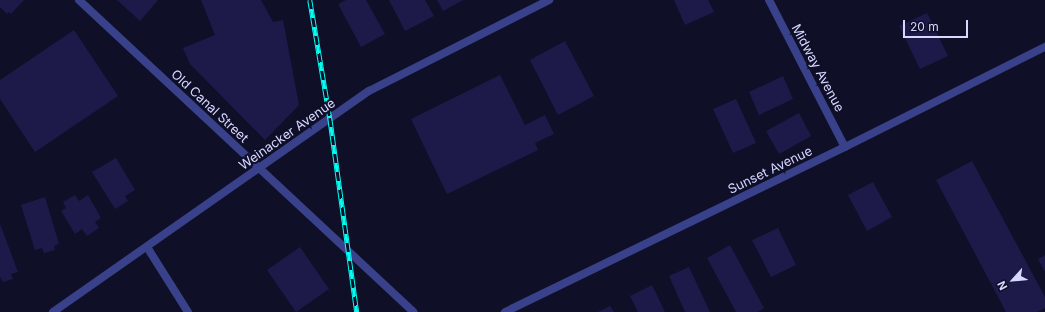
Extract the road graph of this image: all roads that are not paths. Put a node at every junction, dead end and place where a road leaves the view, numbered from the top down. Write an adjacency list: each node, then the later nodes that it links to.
1 (79, 0): 6 (street, Old Canal Street)
2 (549, 0): 6 (street, Weinacker Avenue)
3 (769, 0): 5 (street, Midway Avenue)
4 (1045, 48): 5 (street, Sunset Avenue)
5 (845, 147): 11 (street, Sunset Avenue)
6 (260, 168): 7 (street, Weinacker Avenue); 10 (street, Old Canal Street)
7 (148, 247): 8 (street, Weinacker Avenue); 9 (street)
8 (53, 312)
9 (188, 312)
10 (413, 312)
11 (506, 312)

